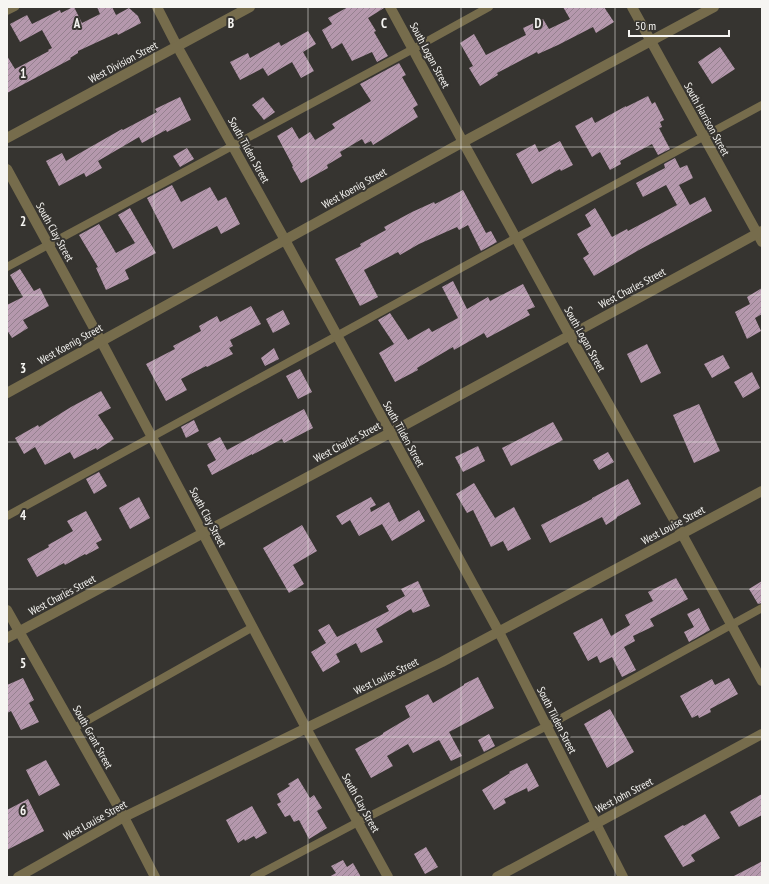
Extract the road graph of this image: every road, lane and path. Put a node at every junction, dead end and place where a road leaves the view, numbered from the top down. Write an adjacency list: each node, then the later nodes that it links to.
1 (15, 7): 8 (lane)
2 (157, 7): 10 (street, South Tilden Street)
3 (250, 7): 10 (street, West Division Street)
4 (390, 7): 11 (street, South Logan Street)
5 (489, 7): 11 (lane)
6 (632, 7): 9 (street, South Harrison Street)
7 (714, 7): 9 (street, West Koenig Street)
8 (7, 11)
9 (651, 41): 13 (street, South Harrison Street); 15 (street, West Koenig Street)
10 (177, 46): 14 (street, West Division Street); 16 (street, South Tilden Street)
11 (413, 49): 15 (street, South Logan Street); 16 (lane)
12 (762, 105): 13 (lane)
13 (704, 137): 18 (street, South Harrison Street); 19 (lane)
14 (7, 138)
15 (463, 142): 19 (street, South Logan Street); 20 (street, West Koenig Street)
16 (233, 146): 20 (street, South Tilden Street); 21 (lane)
17 (7, 169): 21 (street, South Clay Street)
18 (761, 236): 24 (street, West Charles Street)
19 (516, 238): 23 (lane); 24 (street, South Logan Street)
20 (285, 240): 23 (street, South Tilden Street); 25 (street, West Koenig Street)
21 (48, 245): 22 (lane); 25 (street, South Clay Street)
22 (7, 267)
23 (337, 336): 27 (street, South Tilden Street); 28 (lane)
24 (570, 336): 27 (street, West Charles Street); 32 (street, South Logan Street)
25 (101, 341): 26 (street, West Koenig Street); 28 (street, South Clay Street)
26 (7, 393)
27 (390, 433): 31 (street, West Charles Street); 38 (street, South Tilden Street)
28 (151, 437): 30 (lane); 31 (street, South Clay Street)
29 (762, 491): 32 (street, West Louise Street)
30 (7, 516)
31 (202, 533): 36 (street, South Clay Street); 37 (street, West Charles Street)
32 (682, 534): 35 (street, South Logan Street); 38 (street, West Louise Street)
33 (762, 608): 35 (lane)
34 (7, 610): 37 (street, South Grant Street)
35 (731, 624): 40 (street, South Logan Street); 41 (lane)
36 (253, 627): 42 (lane); 43 (street, South Clay Street)
37 (19, 632): 39 (street, West Charles Street); 42 (street, South Grant Street)
38 (499, 632): 41 (street, South Tilden Street); 43 (street, West Louise Street)
39 (7, 638)
40 (762, 681)
41 (547, 726): 46 (lane); 47 (street, South Tilden Street)
42 (74, 728): 45 (street, South Grant Street)
43 (306, 728): 45 (street, West Louise Street); 46 (street, South Clay Street)
44 (762, 734): 47 (street, West John Street)
45 (124, 817): 48 (street, West Louise Street); 49 (street, South Grant Street)
46 (358, 822): 50 (lane); 51 (street, South Clay Street)
47 (596, 824): 52 (street, West John Street); 53 (street, South Tilden Street)
48 (18, 877)
49 (155, 877)
50 (254, 877)
51 (388, 877)
52 (497, 877)
53 (623, 877)

